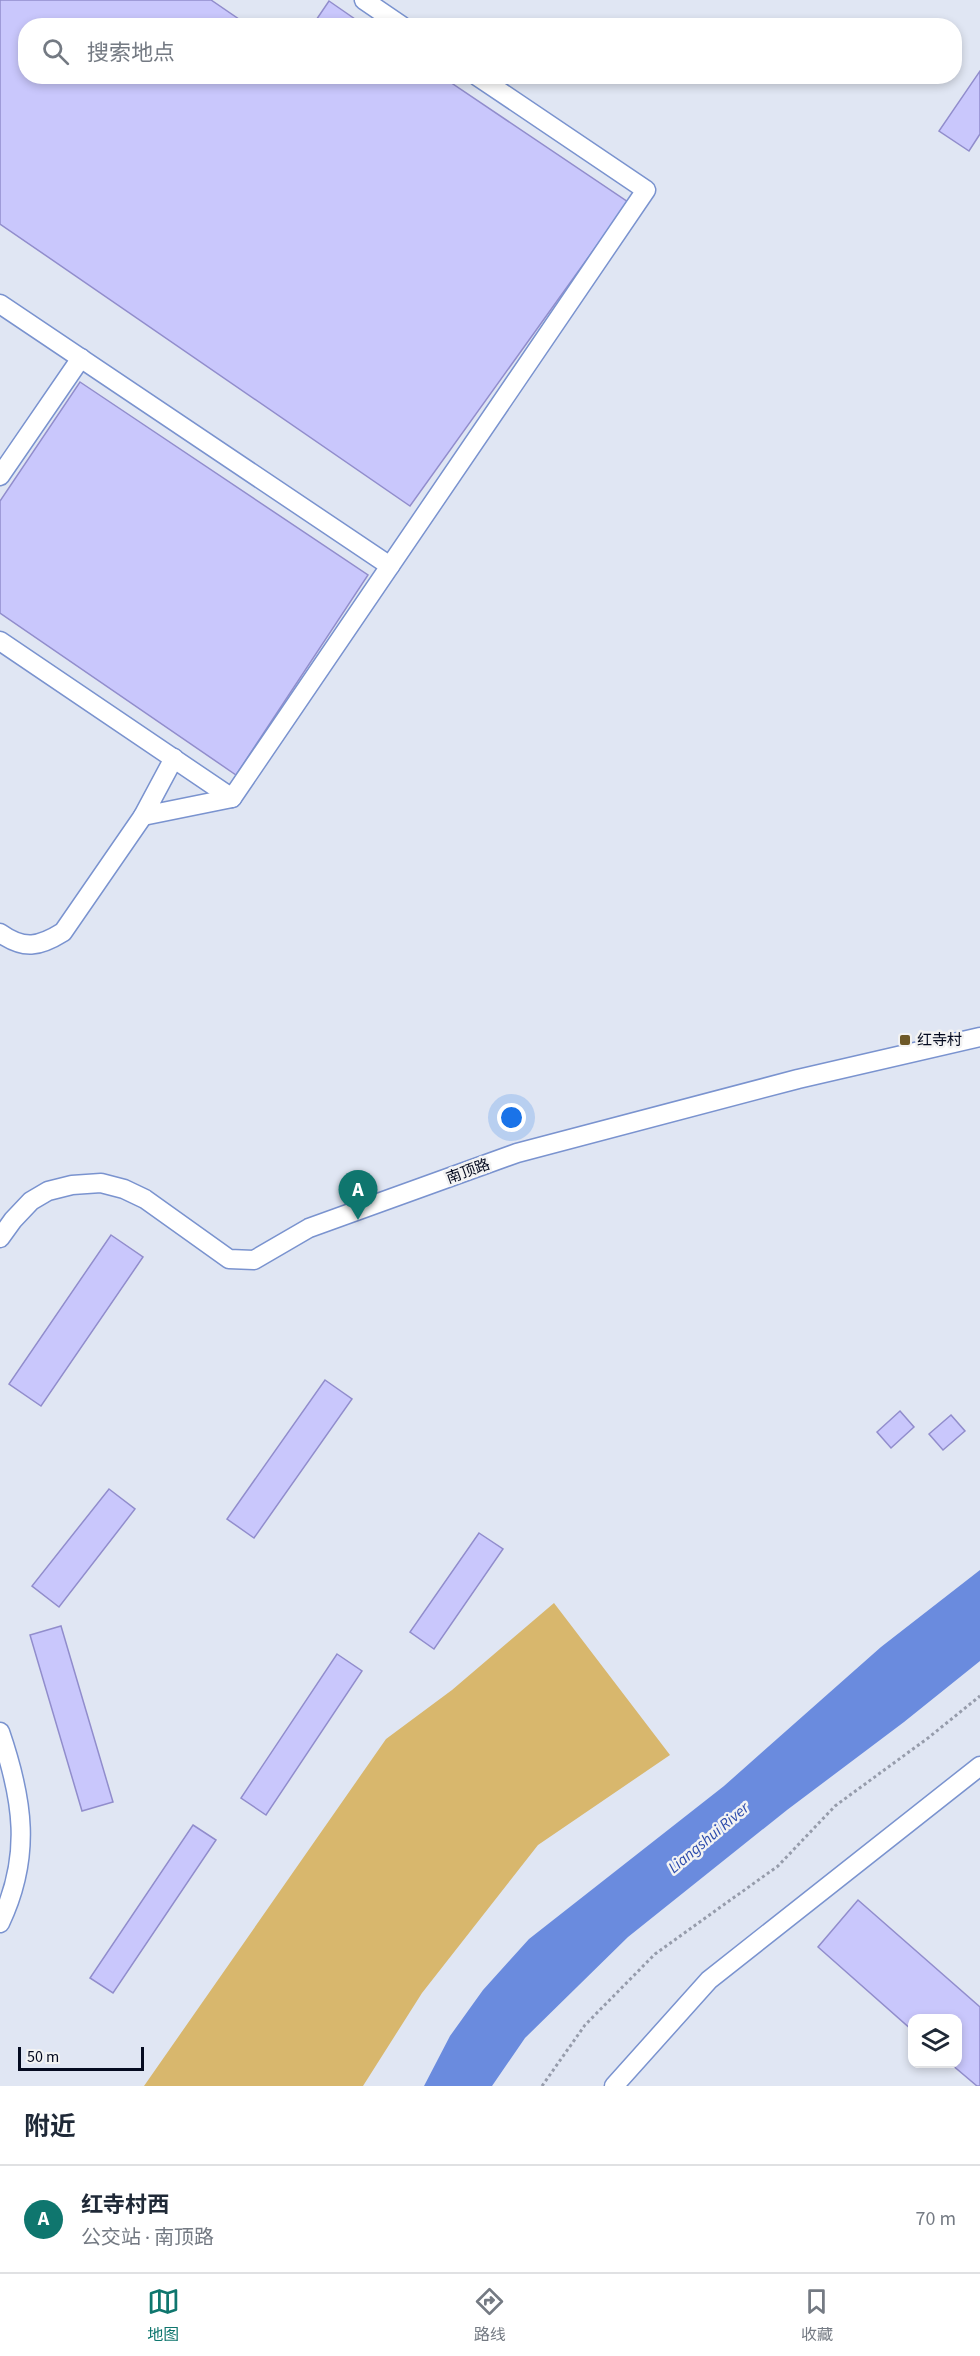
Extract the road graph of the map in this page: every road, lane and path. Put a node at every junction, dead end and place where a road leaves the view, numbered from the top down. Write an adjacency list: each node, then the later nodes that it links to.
1 (364, 0): 2 (street)
2 (390, 18)
3 (489, 84): 7 (street)
4 (0, 304): 5 (street)
5 (81, 358): 6 (street); 7 (street)
6 (0, 476)
7 (390, 566): 10 (street)
8 (0, 640): 9 (street)
9 (174, 758): 10 (street); 11 (street)
10 (232, 798): 11 (street)
11 (143, 816): 12 (street)
12 (0, 933)
13 (980, 1037): 14 (street, 南顶路)
14 (0, 1238)
15 (980, 1696): 19 (path)
16 (0, 1732): 18 (street)
17 (980, 1766): 20 (street)
18 (0, 1923)
19 (542, 2086)
20 (614, 2086)

